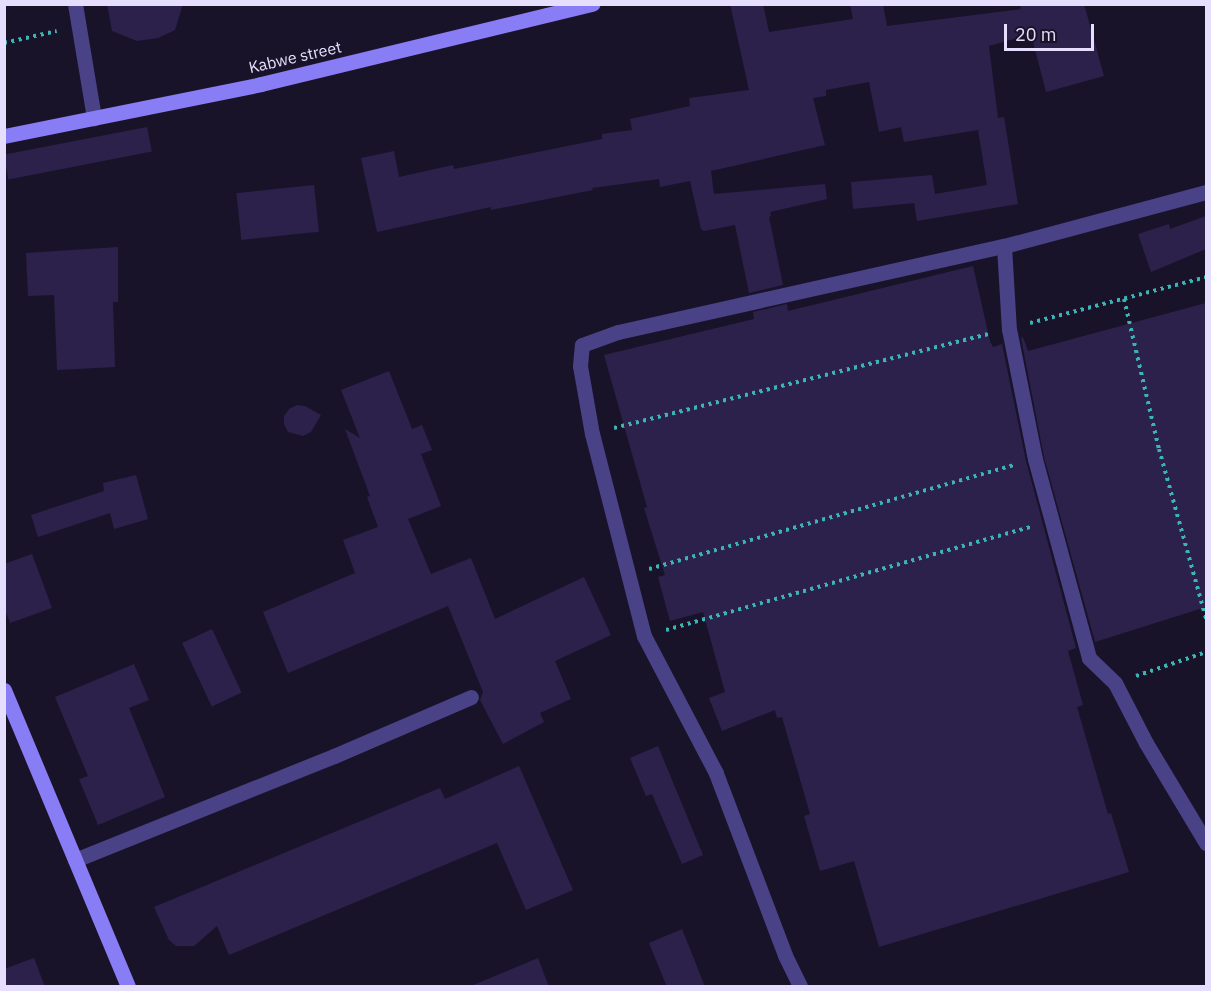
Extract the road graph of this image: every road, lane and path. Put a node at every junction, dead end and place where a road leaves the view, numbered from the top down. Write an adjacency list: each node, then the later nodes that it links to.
1 (75, 4): 3 (street)
2 (592, 4): 5 (main road, Kabwe street)
3 (78, 26): 4 (path); 5 (street)
4 (4, 43)
5 (94, 118): 6 (main road, Kabwe street)
6 (4, 136)
7 (1206, 192): 8 (street)
8 (1004, 246): 11 (street); 12 (street)
9 (1206, 277): 10 (path)
10 (1124, 299): 11 (path); 16 (path)
11 (1010, 329): 12 (path); 13 (street)
12 (592, 434): 15 (street)
13 (1035, 459): 14 (street); 15 (path)
14 (1052, 521): 17 (path); 19 (street)
15 (629, 574): 17 (street)
16 (1206, 619)
17 (644, 636): 25 (street)
18 (1206, 652): 19 (path)
19 (1115, 683): 22 (street)
20 (4, 690): 23 (main road)
21 (471, 697): 23 (street)
22 (1206, 843)
23 (75, 860): 24 (main road)
24 (128, 987)
25 (800, 987)

